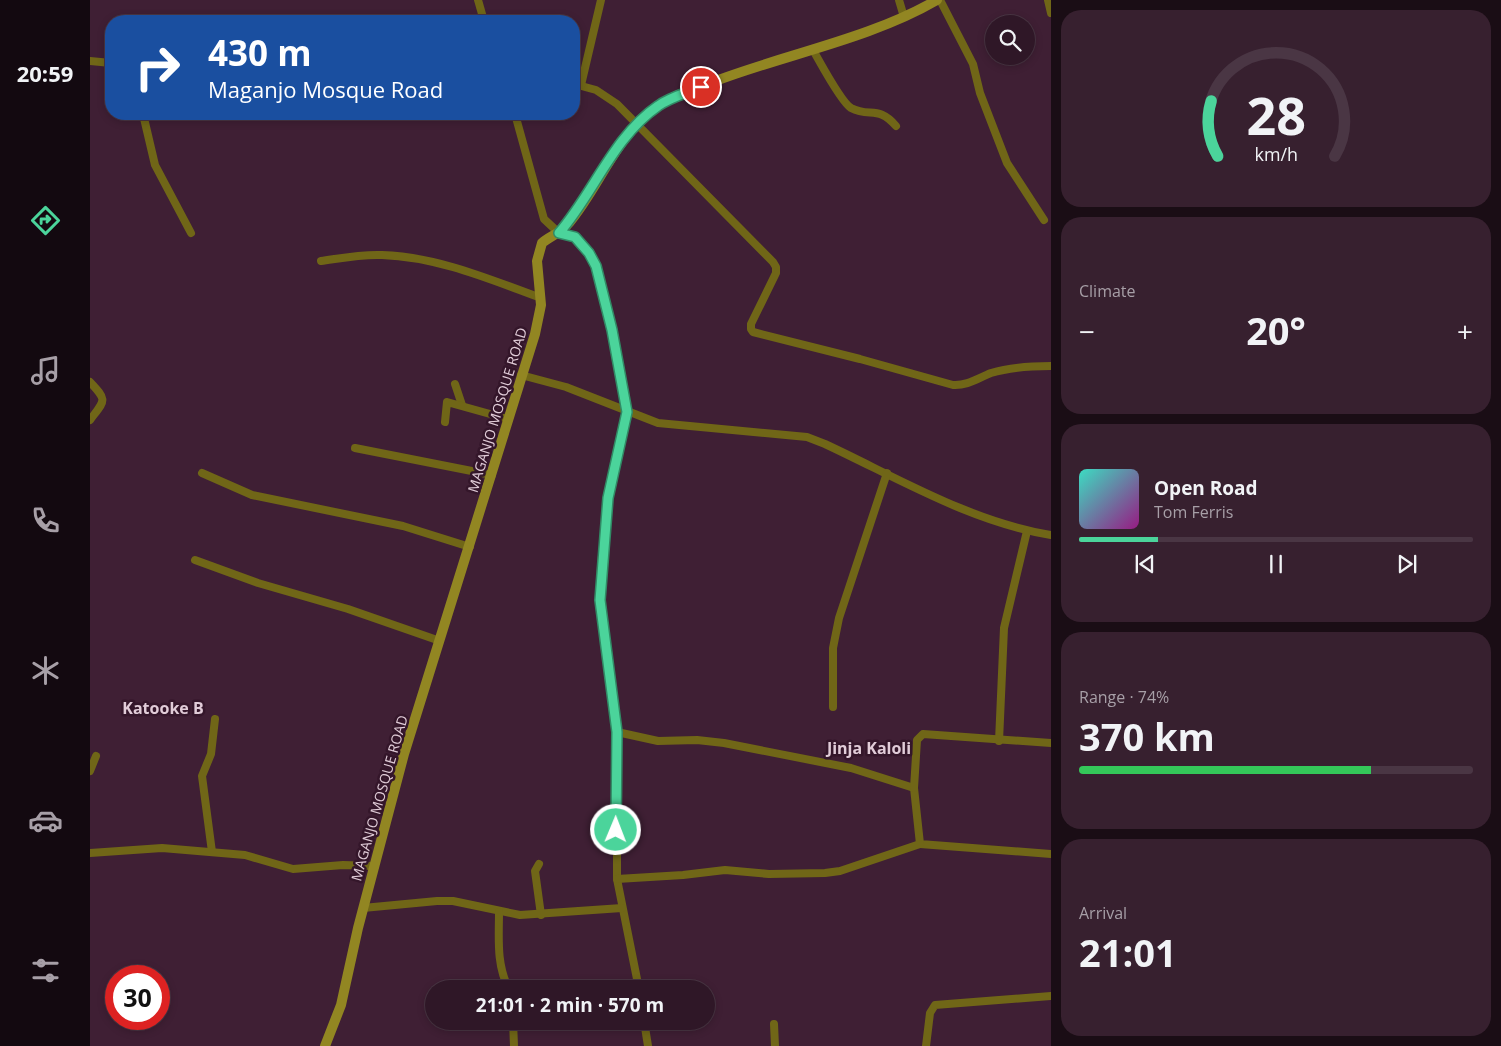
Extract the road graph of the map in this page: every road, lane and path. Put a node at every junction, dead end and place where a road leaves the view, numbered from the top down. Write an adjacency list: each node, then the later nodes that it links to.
1 (478, 0): 7 (street)
2 (601, 0): 12 (street)
3 (899, 0): 8 (street)
4 (938, 0): 8 (street, MAGANJO MOSQUE ROAD); 18 (street)
5 (1048, 0): 6 (street)
6 (1051, 13)
7 (482, 15)
8 (904, 16): 9 (street, MAGANJO MOSQUE ROAD)
9 (813, 50): 16 (street, MAGANJO MOSQUE ROAD); 17 (street)
10 (90, 61): 11 (street)
11 (105, 62)
12 (580, 78)
13 (580, 86): 16 (street)
14 (145, 120): 20 (street)
15 (517, 120): 19 (street)
16 (637, 126): 19 (street, MAGANJO MOSQUE ROAD); 23 (street)
17 (896, 126)
18 (1044, 220)
19 (559, 233): 22 (street, MAGANJO MOSQUE ROAD); 28 (street)
20 (191, 234)
21 (321, 261): 22 (street)
22 (541, 298): 24 (street, MAGANJO MOSQUE ROAD)
23 (1051, 366)
24 (521, 375): 28 (street); 29 (street, MAGANJO MOSQUE ROAD)
25 (90, 382): 30 (street)
26 (455, 384): 27 (street)
27 (462, 405): 29 (street); 31 (street)
28 (627, 412): 34 (street); 43 (street)
29 (508, 419): 35 (street, MAGANJO MOSQUE ROAD)
30 (90, 420)
31 (445, 422)
32 (354, 448): 35 (street)
33 (202, 473): 38 (street)
34 (886, 473): 36 (street); 41 (street)
35 (492, 475): 38 (street, MAGANJO MOSQUE ROAD)
36 (1027, 531): 37 (street); 44 (street)
37 (1051, 535)
38 (470, 547): 40 (street, MAGANJO MOSQUE ROAD)
39 (196, 560): 40 (street)
40 (440, 641): 54 (street, MAGANJO MOSQUE ROAD)
41 (833, 707)
42 (215, 719): 50 (street)
43 (617, 732): 48 (street); 55 (street)
44 (999, 741): 45 (street); 48 (street)
45 (1051, 743)
46 (96, 756): 47 (street)
47 (90, 771)
48 (914, 788): 49 (street)
49 (920, 844): 52 (street); 55 (street)
50 (212, 852): 51 (street); 54 (street)
51 (90, 853)
52 (1051, 854)
53 (539, 864): 59 (street)
54 (374, 866): 56 (street, MAGANJO MOSQUE ROAD)
55 (617, 879): 57 (street)
56 (363, 908): 58 (street); 66 (street, MAGANJO MOSQUE ROAD)
57 (622, 908): 59 (street); 61 (street)
58 (500, 912): 59 (street); 60 (street)
59 (541, 915)
60 (505, 980)
61 (636, 980)
62 (1051, 996): 70 (street)
63 (774, 1024): 69 (street)
64 (513, 1030): 67 (street)
65 (645, 1030): 68 (street)
66 (325, 1046)
67 (514, 1046)
68 (648, 1046)
69 (775, 1046)
70 (926, 1046)

